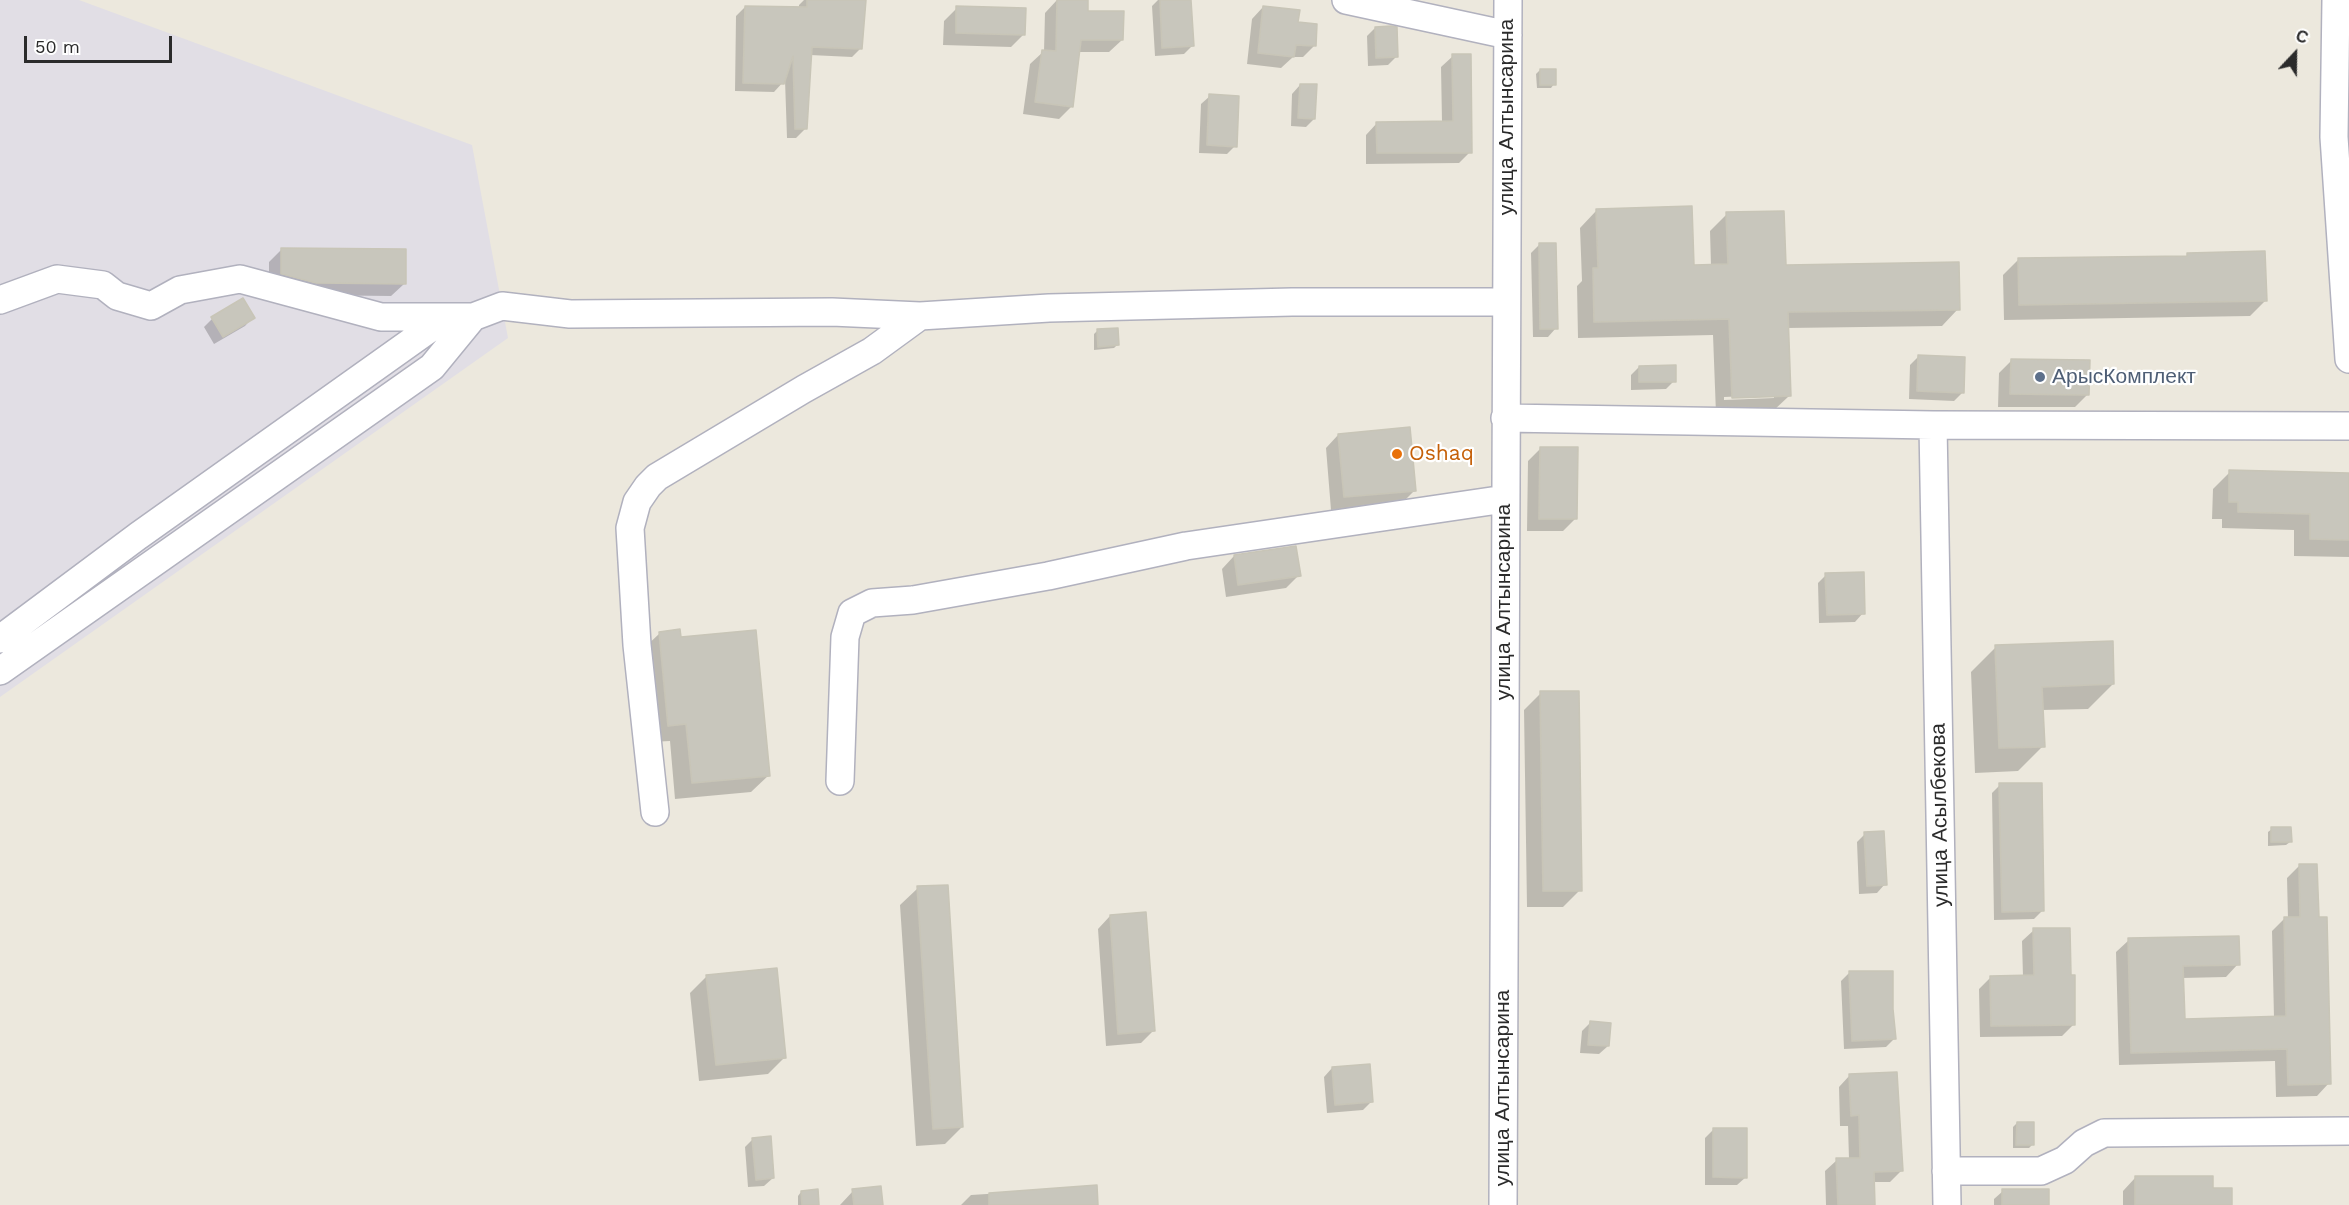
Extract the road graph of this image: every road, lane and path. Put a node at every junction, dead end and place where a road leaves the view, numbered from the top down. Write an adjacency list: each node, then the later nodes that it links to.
1 (1346, 0): 4 (street)
2 (1508, 0): 4 (street, улица Алтынсарина)
3 (2336, 0): 10 (street)
4 (1508, 34): 6 (street, улица Алтынсарина)
5 (0, 300): 8 (street)
6 (1506, 302): 7 (street); 11 (street, улица Алтынсарина)
7 (920, 316): 9 (street); 18 (street)
8 (446, 317): 9 (street); 15 (street)
9 (474, 317): 16 (street)
10 (2349, 359)
11 (1505, 418): 12 (street); 14 (street, улица Алтынсарина)
12 (1933, 425): 13 (street); 20 (street, улица Асылбекова)
13 (2349, 426)
14 (1505, 499): 17 (street); 21 (street, улица Алтынсарина)
15 (0, 639)
16 (0, 671)
17 (840, 781)
18 (655, 812)
19 (2349, 1131): 20 (street)
20 (1946, 1171): 22 (street, улица Асылбекова)
21 (1503, 1205)
22 (1947, 1205)

